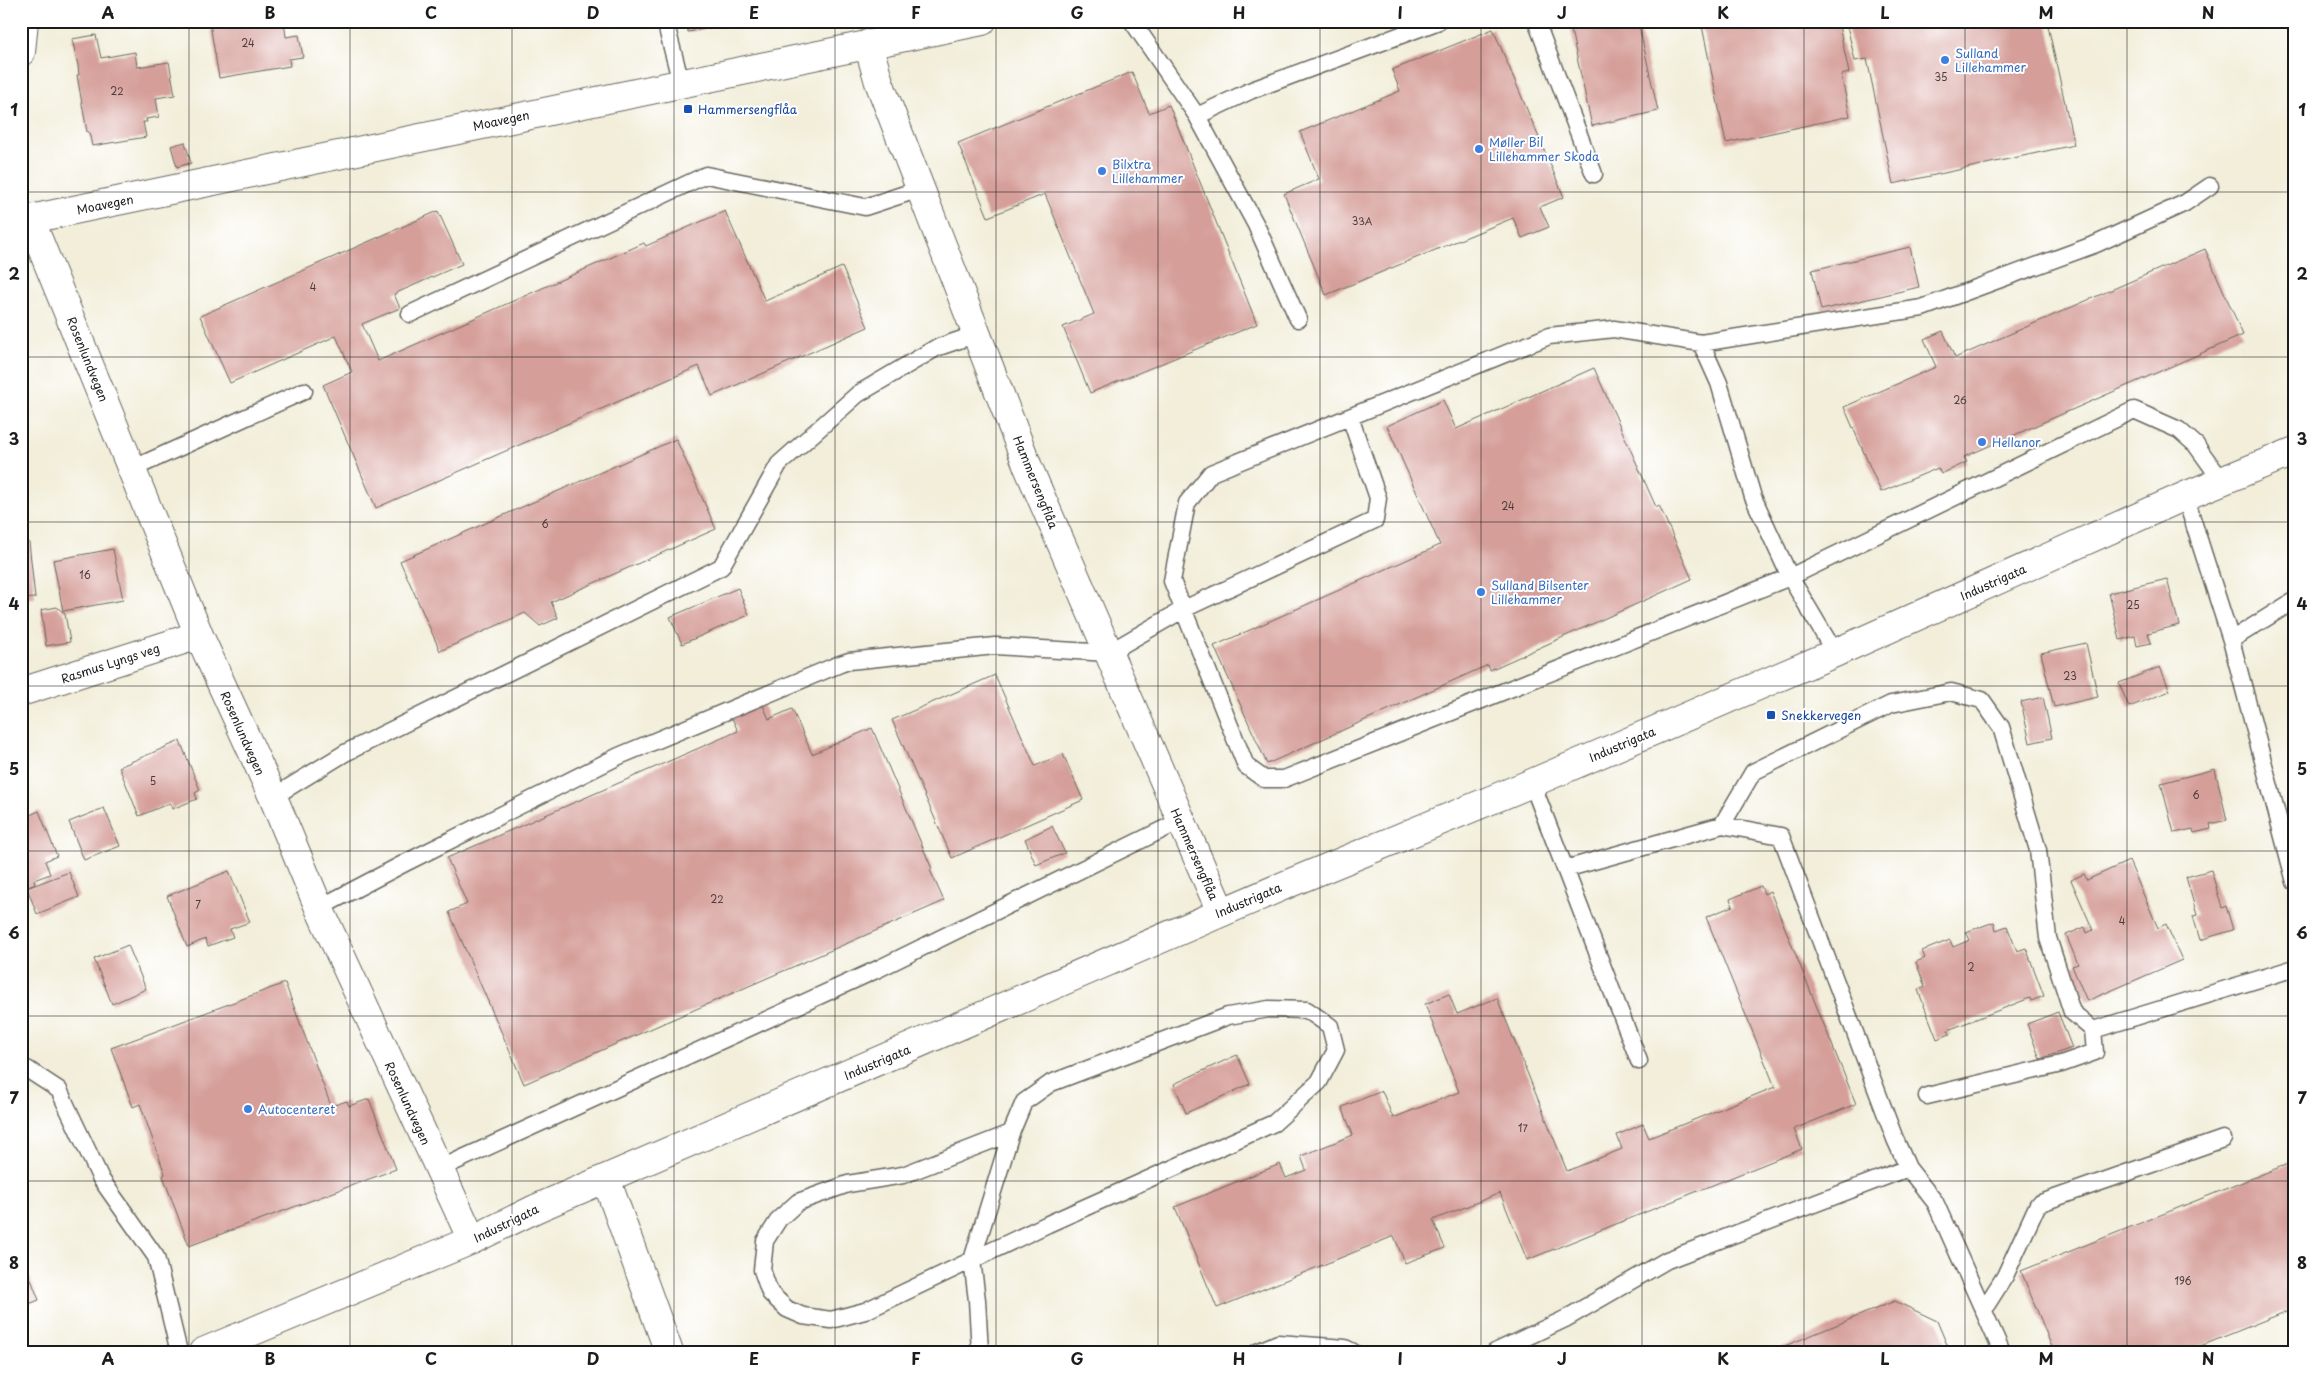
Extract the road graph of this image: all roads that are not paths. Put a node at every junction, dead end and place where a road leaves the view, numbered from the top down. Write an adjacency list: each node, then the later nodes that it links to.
1 (24, 21): 8 (street)
2 (665, 21): 9 (lane)
3 (982, 21): 7 (street, Moavegen)
4 (1132, 21): 10 (lane)
5 (1439, 21): 10 (lane)
6 (1536, 21): 11 (lane)
7 (868, 44): 9 (street, Moavegen); 13 (street, Hammersengflåa)
8 (21, 52)
9 (681, 83): 14 (street, Moavegen)
10 (1197, 116): 16 (lane)
11 (1594, 174)
12 (2210, 186): 18 (lane)
13 (920, 189): 15 (lane); 17 (street, Hammersengflåa)
14 (26, 220): 22 (street, Rosenlundvegen)
15 (410, 314)
16 (1298, 319)
17 (977, 334): 30 (street, Hammersengflåa); 34 (lane)
18 (1701, 342): 20 (lane); 25 (lane)
19 (304, 391): 22 (lane)
20 (1350, 417): 27 (lane); 27 (lane)
21 (2295, 451): 23 (street, Industrigata)
22 (132, 469): 28 (street, Rosenlundvegen)
23 (2222, 481): 24 (street, Industrigata); 25 (lane)
24 (2185, 496): 29 (lane); 31 (street, Industrigata)
25 (1790, 577): 27 (lane); 31 (lane)
26 (2295, 600): 29 (lane)
27 (1184, 609): 30 (lane)
28 (199, 635): 32 (street, Rasmus Lyngs veg); 34 (street, Rosenlundvegen)
29 (2231, 640): 38 (lane)
30 (1108, 653): 35 (street, Hammersengflåa); 39 (lane)
31 (1835, 653): 33 (street, Industrigata)
32 (21, 692)
33 (1532, 783): 37 (lane); 40 (street, Industrigata)
34 (272, 797): 39 (street, Rosenlundvegen)
35 (1180, 821): 40 (street, Hammersengflåa); 49 (lane)
36 (1722, 825): 37 (lane); 42 (lane); 48 (lane)
37 (1565, 869): 43 (lane)
38 (2295, 882)
39 (319, 908): 49 (street, Rosenlundvegen)
40 (1220, 912): 50 (street, Industrigata)
41 (2295, 968): 42 (lane)
42 (2093, 1030): 45 (lane)
43 (1639, 1061)
44 (21, 1071): 54 (lane)
45 (1927, 1096)
46 (1011, 1133): 52 (lane); 52 (lane); 52 (lane)
47 (2223, 1139): 53 (lane)
48 (1908, 1168): 53 (lane); 60 (lane)
49 (439, 1169): 51 (street, Rosenlundvegen)
50 (606, 1179): 51 (street, Industrigata); 56 (street)
51 (472, 1240): 55 (street, Industrigata)
52 (972, 1260): 57 (lane)
53 (1984, 1308): 61 (lane)
54 (179, 1352)
55 (204, 1352)
56 (669, 1352)
57 (980, 1352)
58 (1257, 1352): 59 (lane)
59 (1353, 1352)
60 (1495, 1352)
61 (2002, 1352)

